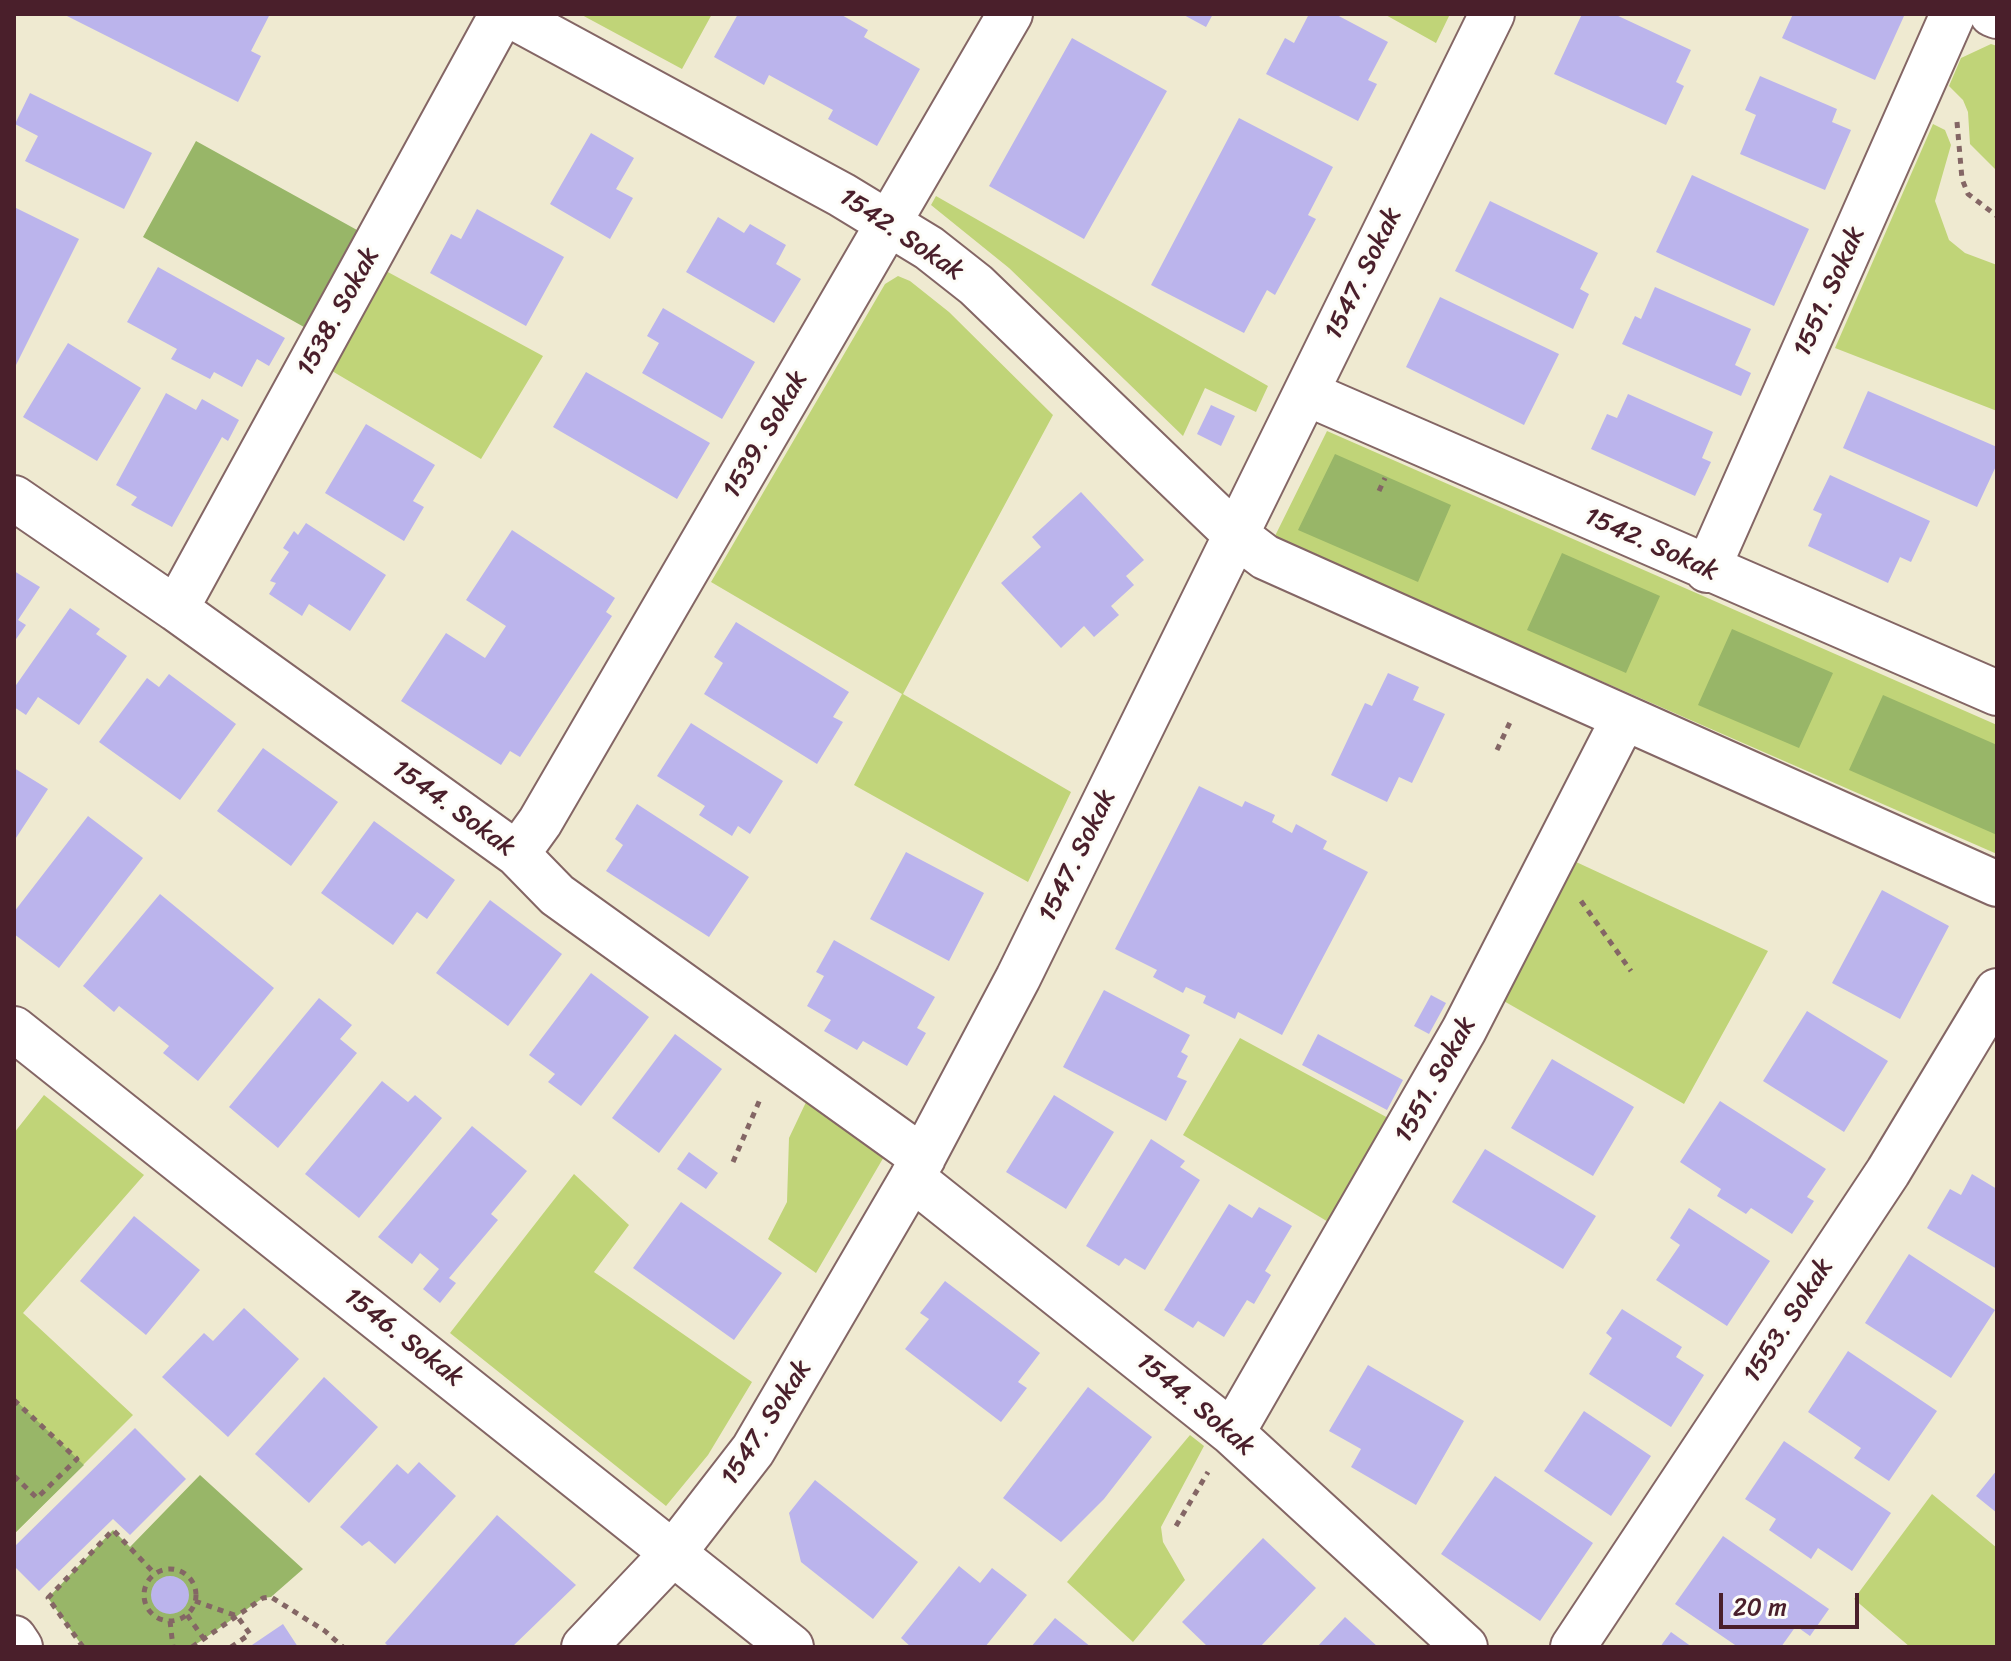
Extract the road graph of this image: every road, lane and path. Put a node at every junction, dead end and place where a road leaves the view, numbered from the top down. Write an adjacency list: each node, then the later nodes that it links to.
1 (505, 14): 7 (street, 1542. Sokak); 12 (street, 1538. Sokak)
2 (1010, 14): 7 (street, 1539. Sokak)
3 (1492, 14): 8 (street, 1547. Sokak)
4 (1953, 14): 5 (street, 1551. Sokak)
5 (1915, 100): 6 (path); 11 (street, 1551. Sokak)
6 (1997, 216)
7 (890, 222): 10 (street, 1542. Sokak); 15 (street, 1539. Sokak)
8 (1306, 393): 10 (street, 1547. Sokak); 11 (street, 1542. Sokak)
9 (14, 498): 12 (street, 1544. Sokak)
10 (1236, 535): 14 (street, 1542. Sokak); 23 (street, 1547. Sokak)
11 (1707, 570): 13 (street, 1542. Sokak)
12 (176, 609): 15 (street, 1544. Sokak)
13 (1997, 693)
14 (1624, 718): 16 (street, 1551. Sokak); 17 (street, 1542. Sokak)
15 (517, 854): 21 (street, 1544. Sokak)
16 (1553, 856): 18 (path); 25 (street, 1551. Sokak)
17 (1997, 884)
18 (1631, 971)
19 (1997, 991): 45 (street, 1553. Sokak)
20 (14, 1029): 28 (street, 1546. Sokak)
21 (785, 1058): 22 (path); 23 (street, 1544. Sokak)
22 (733, 1162)
23 (918, 1168): 25 (street, 1544. Sokak); 28 (street, 1547. Sokak)
24 (14, 1400): 26 (path)
25 (1232, 1433): 27 (path); 44 (street, 1544. Sokak)
26 (14, 1476)
27 (1176, 1526)
28 (674, 1552): 42 (street, 1547. Sokak); 43 (street, 1546. Sokak)
29 (155, 1574): 30 (path); 33 (path); 37 (path)
30 (195, 1601): 31 (path); 32 (path)
31 (187, 1615): 33 (path); 35 (path)
32 (237, 1616): 35 (path); 40 (path); 41 (path)
33 (170, 1621): 38 (path)
34 (14, 1638): 36 (street)
35 (204, 1639): 39 (path)
36 (20, 1647)
37 (83, 1647)
38 (173, 1647)
39 (192, 1647)
40 (231, 1647)
41 (343, 1647)
42 (584, 1647)
43 (791, 1647)
44 (1465, 1647)
45 (1573, 1647)

